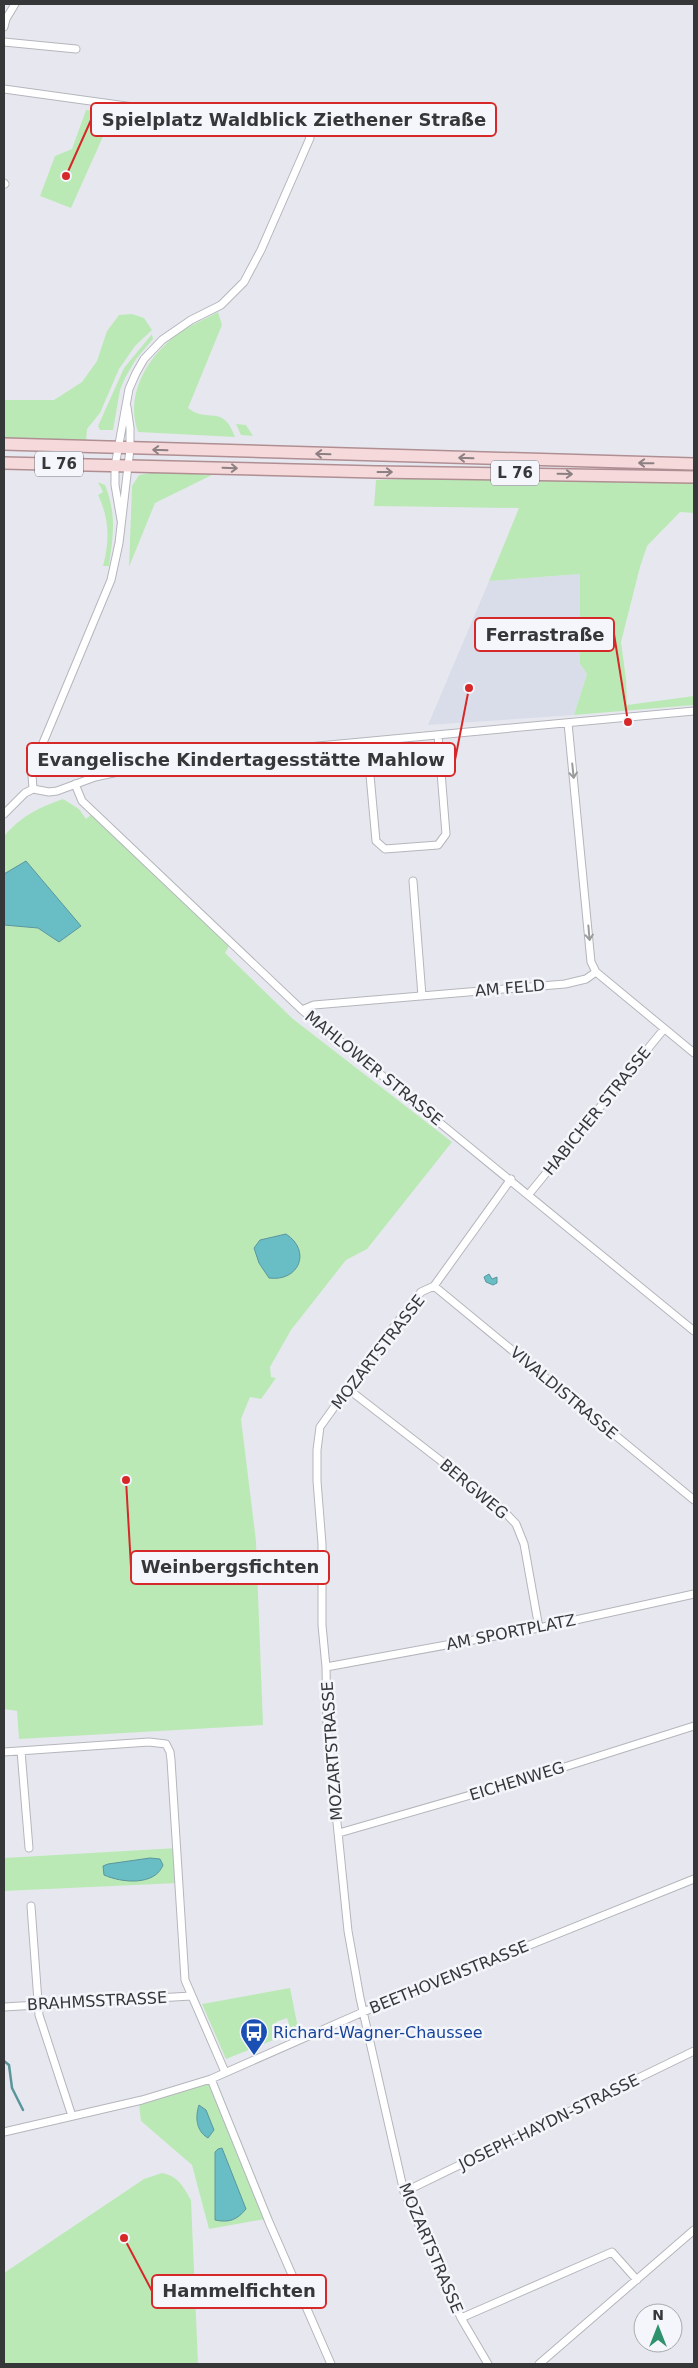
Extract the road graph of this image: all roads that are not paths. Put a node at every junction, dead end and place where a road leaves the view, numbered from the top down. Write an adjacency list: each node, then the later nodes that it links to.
1 (16, 4): 2 (street)
2 (4, 27)
3 (4, 42): 4 (street)
4 (76, 50)
5 (4, 89): 6 (street)
6 (127, 405): 8 (street); 9 (street)
7 (4, 444): 8 (main road, L 76)
8 (117, 448): 9 (main road, L 76); 12 (street)
9 (130, 449): 11 (main road, L 76, one-way to 9); 13 (street)
10 (4, 463): 12 (main road, L 76)
11 (694, 464)
12 (115, 466): 13 (main road, L 76); 15 (street)
13 (128, 466): 14 (main road, L 76, one-way to 14); 15 (street)
14 (694, 477)
15 (121, 520): 21 (street)
16 (694, 711): 17 (street)
17 (568, 723): 18 (street); 24 (street, one-way to 24)
18 (438, 734): 19 (street); 19 (street)
19 (368, 742): 20 (street)
20 (75, 784): 21 (street); 26 (street, MAHLOWER STRASSE)
21 (33, 789): 22 (street)
22 (4, 814)
23 (413, 881): 25 (street)
24 (596, 972): 25 (street, AM FELD); 27 (street)
25 (422, 996): 26 (street, AM FELD)
26 (302, 1010): 29 (street, MAHLOWER STRASSE)
27 (664, 1028): 28 (street); 30 (street, HABICHER STRASSE)
28 (694, 1053)
29 (511, 1179): 30 (street, MAHLOWER STRASSE); 31 (street, MOZARTSTRASSE)
30 (529, 1194): 32 (street, MAHLOWER STRASSE)
31 (434, 1286): 33 (street, MOZARTSTRASSE); 34 (street, VIVALDISTRASSE)
32 (694, 1330)
33 (348, 1389): 36 (street, BERGWEG); 37 (street, MOZARTSTRASSE)
34 (694, 1500)
35 (694, 1594): 36 (street, AM SPORTPLATZ)
36 (539, 1628): 37 (street, AM SPORTPLATZ)
37 (326, 1667): 41 (street, MOZARTSTRASSE)
38 (694, 1726): 41 (street, EICHENWEG)
39 (20, 1750): 40 (street); 42 (street); 45 (street)
40 (4, 1752)
41 (339, 1833): 48 (street, MOZARTSTRASSE)
42 (28, 1848)
43 (694, 1879): 48 (street, BEETHOVENSTRASSE)
44 (31, 1906): 46 (street)
45 (191, 1996): 46 (street, BRAHMSSTRASSE); 50 (street)
46 (37, 2005): 47 (street, BRAHMSSTRASSE); 52 (street)
47 (4, 2007)
48 (363, 2012): 50 (street, BEETHOVENSTRASSE); 54 (street, MOZARTSTRASSE)
49 (694, 2051): 54 (street, JOSEPH-HAYDN-STRASSE)
50 (225, 2072): 51 (street, BEETHOVENSTRASSE)
51 (211, 2080): 52 (street, BEETHOVENSTRASSE); 58 (street)
52 (72, 2116): 53 (street, BEETHOVENSTRASSE)
53 (4, 2132)
54 (404, 2192): 57 (street, MOZARTSTRASSE)
55 (694, 2230): 56 (street)
56 (637, 2280): 57 (street); 60 (street)
57 (461, 2318): 59 (street, MOZARTSTRASSE)
58 (331, 2364)
59 (488, 2364)
60 (539, 2364)

